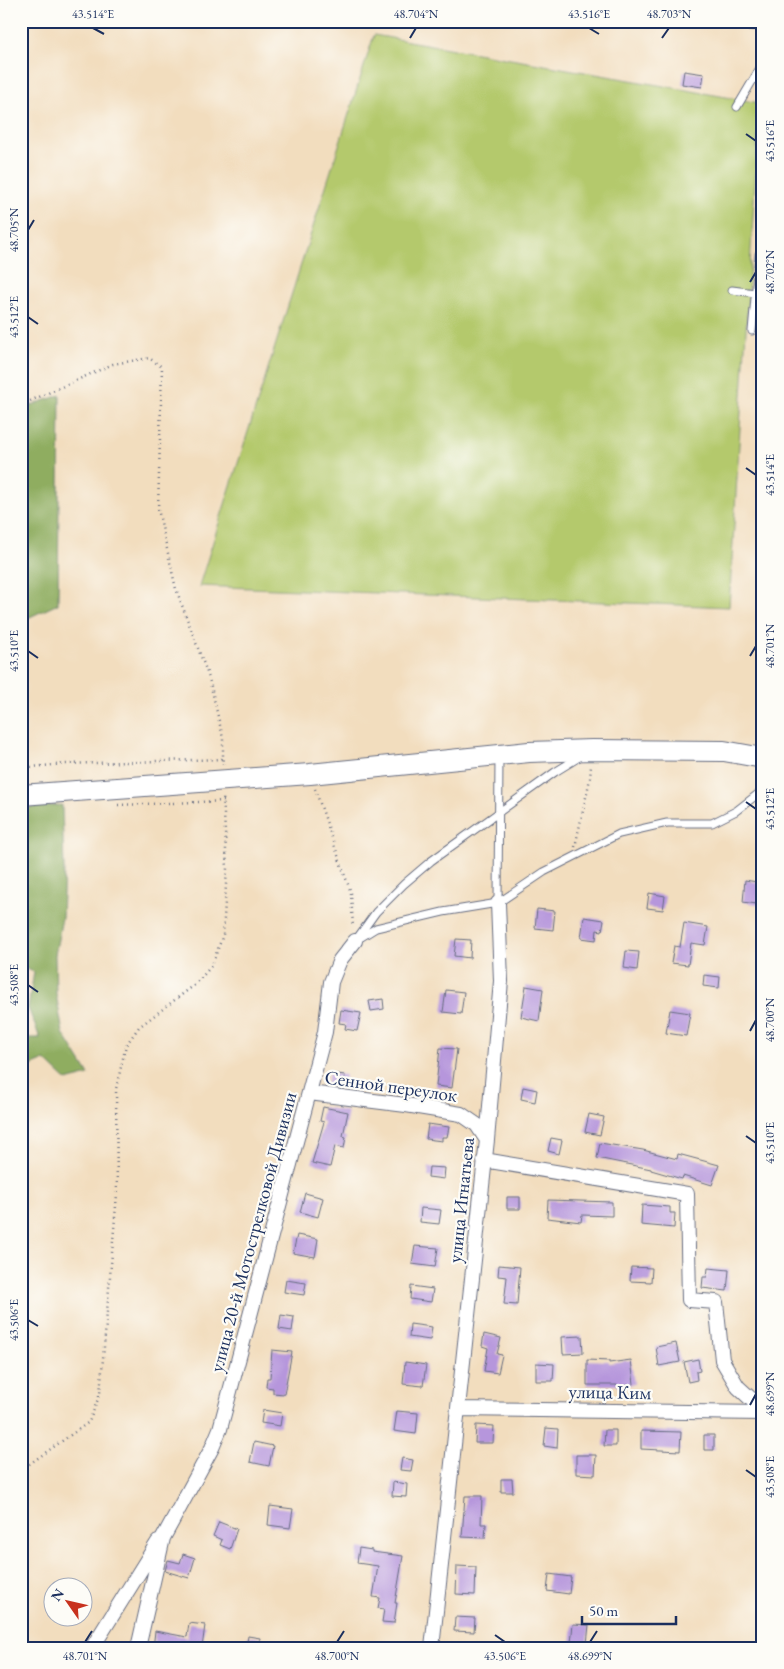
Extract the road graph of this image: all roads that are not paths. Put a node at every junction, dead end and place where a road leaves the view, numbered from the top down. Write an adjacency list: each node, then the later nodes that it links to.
1 (718, 24): 2 (lane)
2 (763, 27)
3 (763, 63): 4 (lane)
4 (737, 107)
5 (759, 254): 7 (lane)
6 (732, 290): 7 (lane)
7 (759, 294): 8 (lane)
8 (752, 330)
9 (592, 750): 10 (street); 11 (street); 14 (lane)
10 (499, 755): 13 (street); 14 (lane, улица Игнатьева)
11 (763, 758)
12 (763, 790): 15 (lane)
13 (21, 795)
14 (498, 813): 15 (lane, улица Игнатьева); 16 (lane)
15 (498, 903): 16 (lane); 18 (street, улица Игнатьева)
16 (355, 941): 17 (street, улица 20-й Мотострелковой Дивизии)
17 (309, 1093): 18 (street, Сенной переулок); 22 (street, улица 20-й Мотострелковой Дивизии)
18 (487, 1140): 19 (street, улица Игнатьева)
19 (484, 1160): 20 (street, улица Игнатьева); 21 (street)
20 (458, 1409): 21 (street, улица Ким); 25 (street, улица Игнатьева)
21 (763, 1412)
22 (168, 1526): 23 (street, улица 20-й Мотострелковой Дивизии); 24 (street, улица 20-й Мотострелковой Дивизии)
23 (92, 1648)
24 (138, 1648)
25 (432, 1648)

